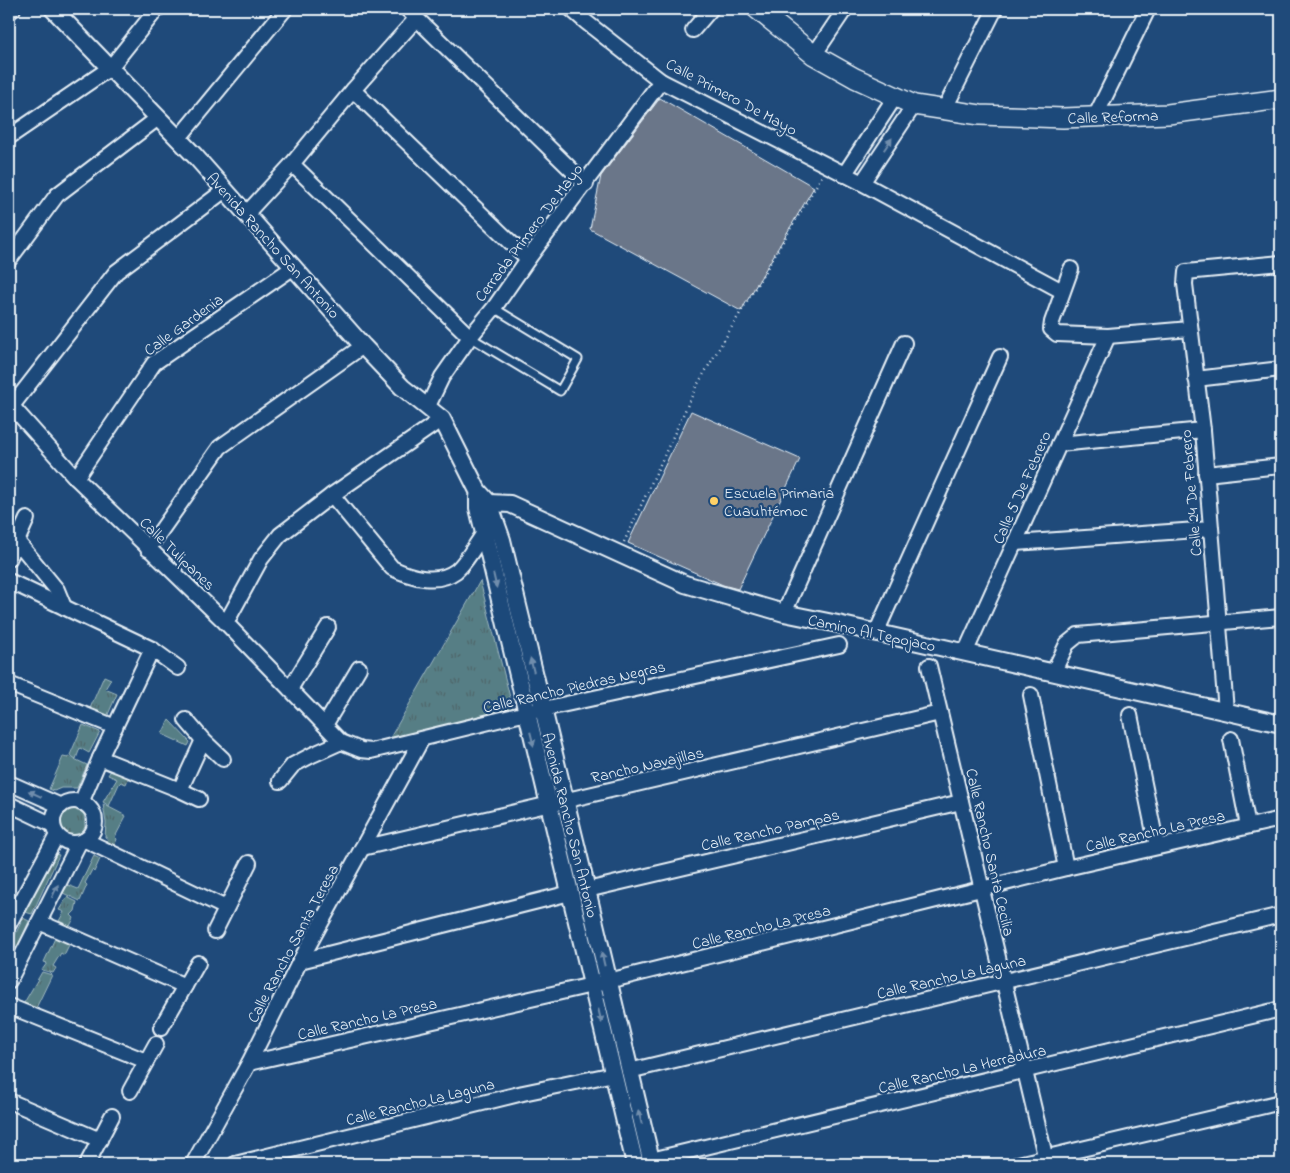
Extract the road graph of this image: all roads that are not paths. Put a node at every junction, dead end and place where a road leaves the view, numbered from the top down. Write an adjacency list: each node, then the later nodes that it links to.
1 (13, 9): 11 (street)
2 (53, 9): 15 (street, Avenida Rancho San Antonio)
3 (157, 9): 15 (street)
4 (285, 9): 25 (street)
5 (571, 9): 16 (street, Calle Primero De Mayo)
6 (712, 9): 13 (street)
7 (757, 9): 14 (main road, Calle Reforma)
8 (845, 9): 14 (street)
9 (995, 9): 21 (street)
10 (1148, 9): 22 (street)
11 (9, 12)
12 (412, 14): 17 (street); 29 (street)
13 (693, 30)
14 (814, 55): 18 (main road, Calle Reforma)
15 (110, 68): 23 (street, Avenida Rancho San Antonio); 24 (street)
16 (662, 81): 27 (street, Calle Primero De Mayo); 29 (street, Cerrada Primero De Mayo)
17 (353, 90): 26 (street); 32 (street)
18 (895, 97): 20 (main road, Calle Reforma); 27 (street)
19 (1281, 99): 22 (main road, Calle Reforma)
20 (914, 105): 21 (main road, Calle Reforma); 28 (street, one-way to 20)
21 (944, 110): 22 (main road, Calle Reforma)
22 (1095, 117)
23 (158, 118): 25 (street, Avenida Rancho San Antonio); 33 (street)
24 (9, 137)
25 (178, 139): 30 (street, Avenida Rancho San Antonio)
26 (292, 164): 31 (street); 41 (street)
27 (844, 174): 28 (street, Calle Primero De Mayo)
28 (862, 183): 37 (street, Calle Primero De Mayo)
29 (586, 184): 32 (street, Cerrada Primero De Mayo)
30 (225, 190): 31 (street, Avenida Rancho San Antonio); 47 (street)
31 (246, 214): 35 (street, Avenida Rancho San Antonio)
32 (528, 259): 38 (street, Cerrada Primero De Mayo)
33 (9, 260)
34 (1281, 263): 39 (street, Calle 24 De Febrero)
35 (294, 267): 43 (street, Avenida Rancho San Antonio); 54 (street, Calle Gardenia)
36 (1071, 269): 37 (street)
37 (1062, 291): 40 (street)
38 (494, 308): 41 (street, Cerrada Primero De Mayo); 41 (lane)
39 (1190, 330): 40 (street); 46 (street, Calle 24 De Febrero)
40 (1108, 336): 51 (street, Calle 5 De Febrero)
41 (470, 337): 48 (street, Cerrada Primero De Mayo)
42 (904, 343): 66 (street)
43 (363, 346): 48 (street, Avenida Rancho San Antonio); 62 (street)
44 (1000, 357): 71 (street)
45 (1281, 369): 46 (street)
46 (1196, 379): 50 (street, Calle 24 De Febrero)
47 (10, 405): 54 (street, Calle Tulipanes)
48 (428, 406): 49 (street, Avenida Rancho San Antonio)
49 (442, 419): 55 (street); 56 (street, Avenida Rancho San Antonio)
50 (1203, 430): 51 (street); 53 (street, Calle 24 De Febrero)
51 (1059, 444): 61 (street, Calle 5 De Febrero)
52 (1281, 466): 53 (street)
53 (1206, 474): 59 (street, Calle 24 De Febrero)
54 (76, 478): 62 (street, Calle Tulipanes)
55 (332, 495): 58 (street); 69 (street)
56 (482, 501): 58 (street, Avenida Rancho San Antonio); 66 (street, Camino Al Tepojaco)
57 (27, 518): 60 (street)
58 (491, 530): 82 (street, Avenida Rancho San Antonio, one-way to 58); 85 (street, Avenida Rancho San Antonio, one-way to 85)
59 (1211, 530): 61 (street); 68 (street, Calle 24 De Febrero)
60 (17, 541): 63 (street); 65 (street)
61 (1015, 543): 74 (street, Calle 5 De Febrero)
62 (148, 549): 69 (street, Calle Tulipanes)
63 (9, 559)
64 (9, 582): 65 (street)
65 (64, 607): 73 (street)
66 (784, 613): 71 (street, Camino Al Tepojaco)
67 (1281, 616): 68 (street)
68 (1218, 622): 78 (street); 83 (street, Calle 24 De Febrero)
69 (226, 623): 80 (street, Calle Tulipanes)
70 (328, 627): 80 (street)
71 (876, 632): 74 (street, Camino Al Tepojaco)
72 (838, 645): 82 (street, Calle Rancho Piedras Negras)
73 (152, 649): 76 (street); 90 (street)
74 (965, 653): 78 (street, Camino Al Tepojaco)
75 (929, 666): 84 (street, Calle Rancho Santa Cecilia)
76 (178, 668)
77 (360, 668): 89 (street)
78 (1053, 673): 83 (street, Camino Al Tepojaco)
79 (9, 684): 90 (street)
80 (290, 689): 89 (street, Calle Tulipanes)
81 (1031, 694): 113 (street)
82 (543, 709): 85 (street, Calle Rancho Piedras Negras); 103 (street, Avenida Rancho San Antonio)
83 (1226, 711): 88 (street, Camino Al Tepojaco)
84 (940, 713): 101 (street, Calle Rancho Santa Cecilia); 103 (street, Rancho Navajillas)
85 (526, 714): 91 (street, Calle Rancho Piedras Negras); 103 (street, Avenida Rancho San Antonio, one-way to 103)
86 (1130, 715): 110 (street)
87 (186, 720): 93 (street)
88 (1281, 724)
89 (326, 725): 94 (street, Calle Rancho Piedras Negras)
90 (116, 727): 95 (street)
91 (422, 739): 94 (street, Calle Rancho Piedras Negras); 111 (street, Calle Rancho Santa Teresa)
92 (1231, 739): 107 (street)
93 (203, 740): 96 (street); 99 (street)
94 (341, 742): 97 (street)
95 (100, 758): 99 (street); 102 (street)
96 (223, 759)
97 (280, 781)
98 (9, 782): 105 (street, one-way to 98)
99 (180, 790): 100 (street)
100 (199, 799)
101 (961, 802): 114 (street, Calle Rancho Pampas); 115 (street, Calle Rancho Santa Cecilia)
102 (82, 803): 105 (street); 109 (street)
103 (557, 803): 111 (street, Rancho Navajillas); 114 (street, Avenida Rancho San Antonio); 116 (street, Avenida Rancho San Antonio)
104 (9, 804): 108 (street)
105 (60, 806): 108 (street)
106 (1281, 819): 107 (street, Calle Rancho La Presa)
107 (1248, 826): 110 (street, Calle Rancho La Presa)
108 (55, 830): 109 (street); 118 (street)
109 (82, 842): 117 (street); 120 (street, one-way to 109)
110 (1157, 847): 113 (street, Calle Rancho La Presa)
111 (362, 848): 123 (street, Calle Rancho Santa Teresa)
112 (249, 862): 117 (street)
113 (1066, 868): 115 (street, Calle Rancho La Presa)
114 (588, 890): 127 (street, Avenida Rancho San Antonio, one-way to 114)
115 (983, 890): 126 (street, Calle Rancho Santa Cecilia); 127 (street, Calle Rancho La Presa)
116 (570, 893): 123 (street); 127 (street, Avenida Rancho San Antonio)
117 (226, 908): 122 (street)
118 (12, 909): 121 (street)
119 (1281, 915): 126 (street, Calle Rancho La Laguna)
120 (39, 922): 125 (street); 128 (street)
121 (9, 924)
122 (215, 930)
123 (300, 961): 134 (street, Calle Rancho Santa Teresa)
124 (198, 964): 128 (street)
125 (9, 981)
126 (1004, 981): 135 (street, Calle Rancho Santa Cecilia); 136 (street, Calle Rancho La Laguna)
127 (600, 983): 134 (street, Calle Rancho La Presa); 136 (street, Avenida Rancho San Antonio)
128 (185, 986): 131 (street)
129 (9, 1006): 133 (street)
130 (1281, 1009): 135 (street, Calle Rancho La Herradura)
131 (161, 1028)
132 (156, 1044): 133 (street)
133 (146, 1061): 137 (street)
134 (249, 1063): 145 (street, Calle Rancho Santa Teresa)
135 (1025, 1071): 142 (street, Calle Rancho Santa Cecilia); 143 (street, Calle Rancho La Herradura)
136 (621, 1072): 143 (street, Avenida Rancho San Antonio); 146 (street, Calle Rancho La Laguna)
137 (130, 1091)
138 (9, 1101): 141 (street)
139 (1281, 1102): 142 (street)
140 (112, 1116): 141 (street)
141 (100, 1140): 144 (street)
142 (1046, 1161): 147 (street)
143 (640, 1163)
144 (87, 1164)
145 (193, 1164)
146 (235, 1164)
147 (1018, 1164)

